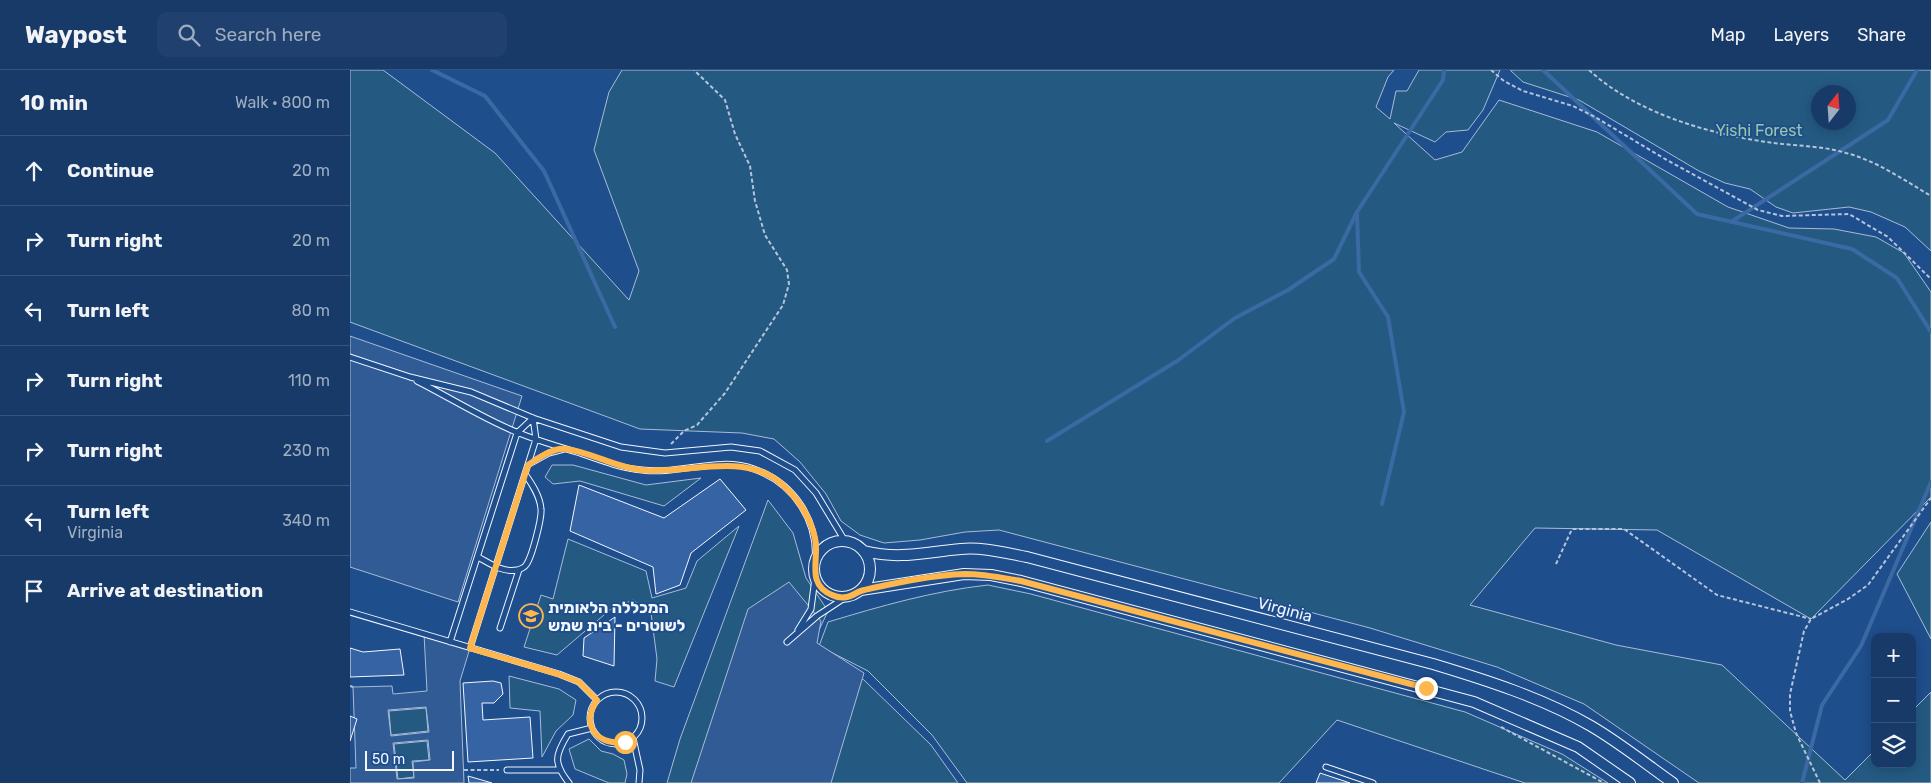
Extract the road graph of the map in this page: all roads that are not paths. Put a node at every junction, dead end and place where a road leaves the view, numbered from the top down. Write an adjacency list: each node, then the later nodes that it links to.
1 (350, 357): 2 (lane)
2 (410, 377): 3 (lane); 4 (lane)
3 (533, 418): 4 (lane); 5 (lane); 9 (lane)
4 (517, 432): 5 (lane); 11 (lane)
5 (536, 439): 6 (lane); 7 (lane)
6 (565, 448): 7 (lane); 12 (lane)
7 (528, 465): 8 (lane)
8 (525, 474): 13 (lane); 14 (lane)
9 (845, 541): 10 (street); 12 (street)
10 (864, 551): 16 (street); 34 (street, Virginia)
11 (478, 556): 13 (lane); 21 (lane)
12 (815, 563): 15 (street)
13 (496, 567): 14 (lane); 23 (lane)
14 (519, 570): 19 (lane)
15 (816, 578): 17 (street); 20 (lane)
16 (861, 590): 17 (street); 33 (street)
17 (846, 597): 20 (lane)
18 (350, 612): 21 (lane)
19 (500, 628)
20 (795, 634): 22 (lane)
21 (450, 642): 23 (lane)
22 (787, 642)
23 (470, 648): 24 (lane)
24 (597, 700): 25 (lane); 26 (lane)
25 (592, 728): 26 (lane); 29 (lane)
26 (633, 738): 31 (lane)
27 (1326, 766): 32 (lane)
28 (507, 770): 29 (lane)
29 (558, 770): 30 (lane)
30 (569, 783)
31 (639, 783)
32 (1373, 783)
33 (1630, 783)
34 (1673, 783)

